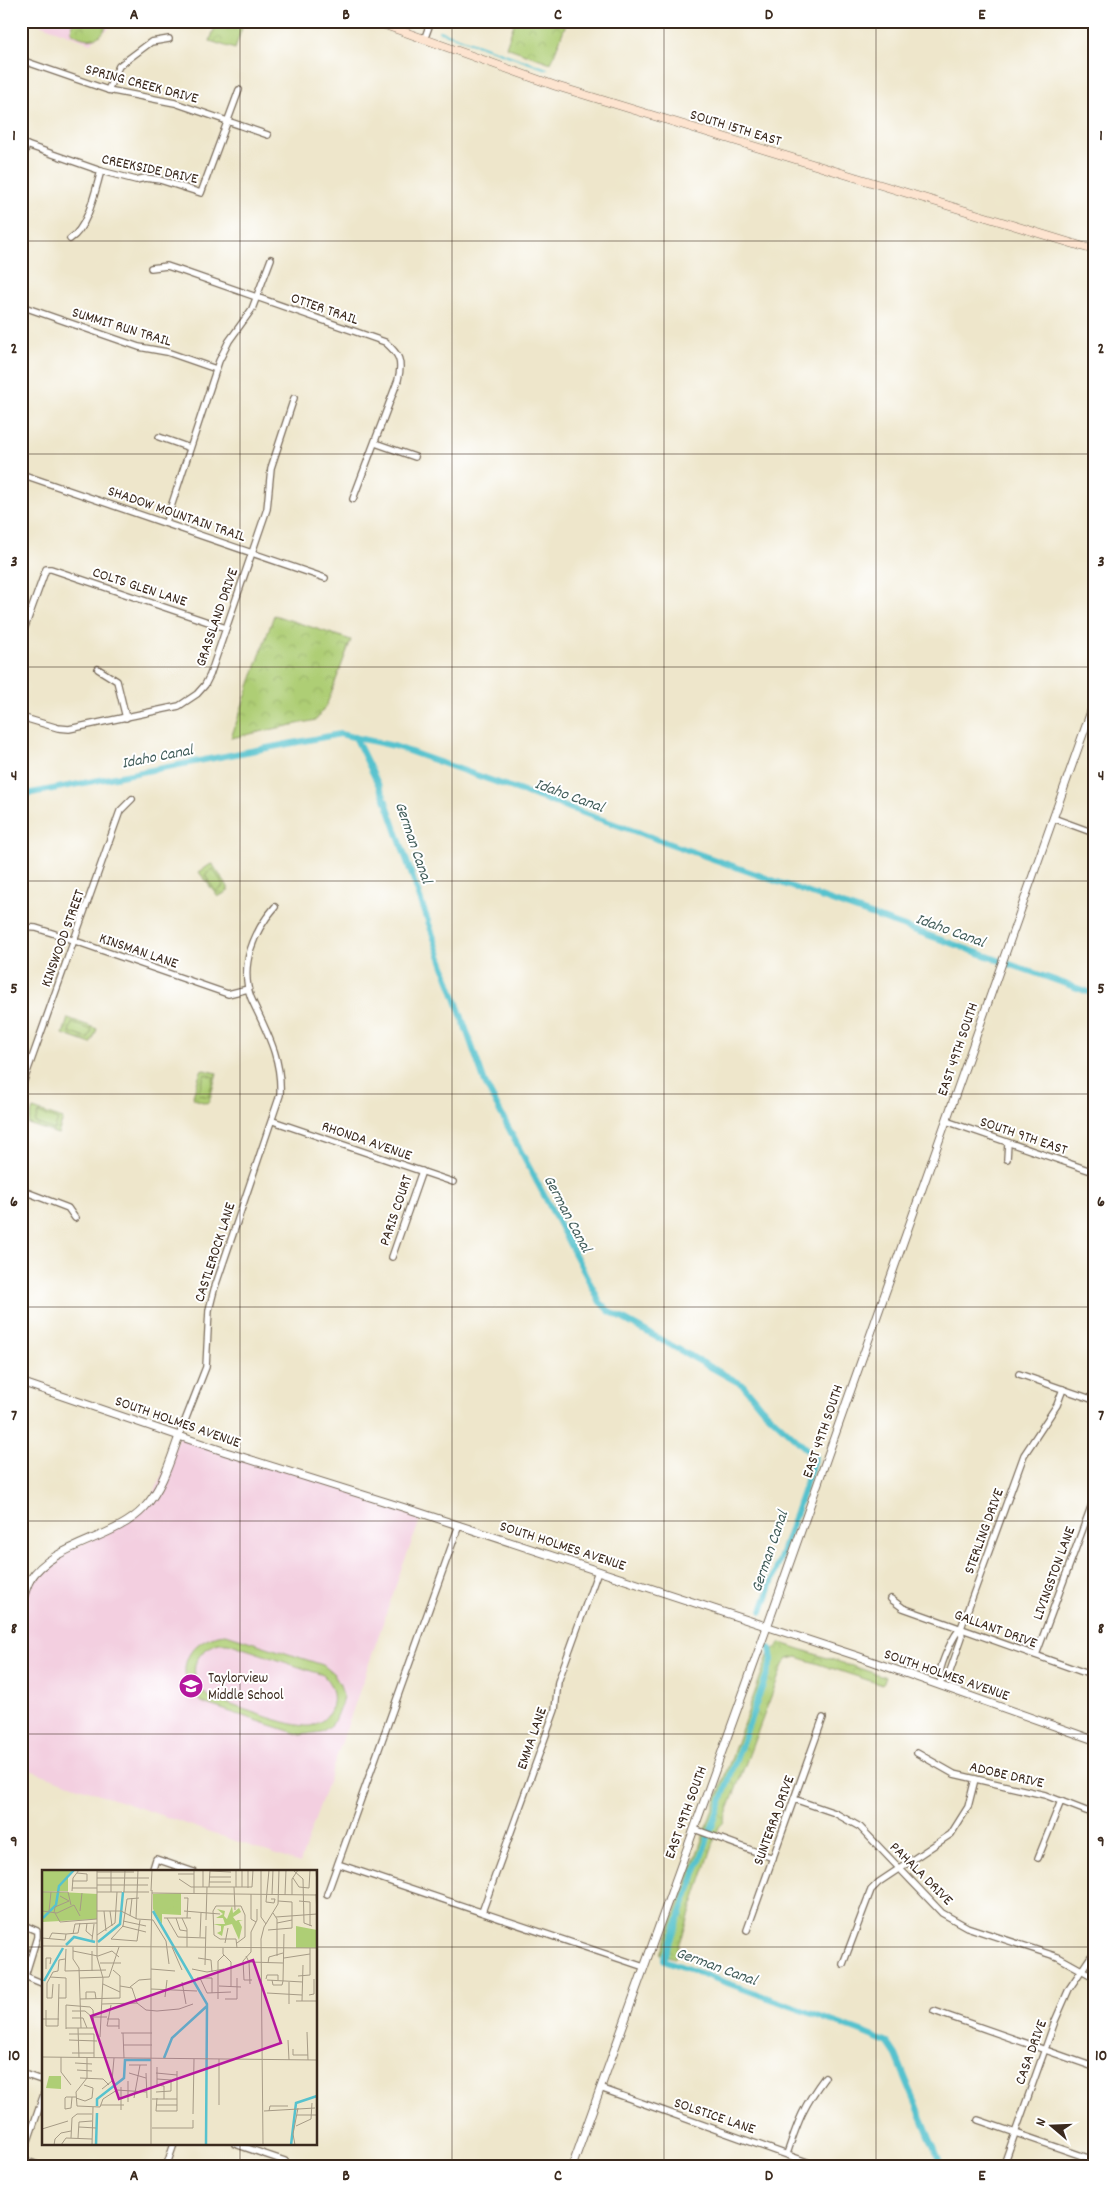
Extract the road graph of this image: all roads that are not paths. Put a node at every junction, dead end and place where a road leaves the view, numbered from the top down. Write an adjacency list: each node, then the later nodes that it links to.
1 (374, 21): 4 (main road, SOUTH 15TH EAST)
2 (431, 21): 4 (street)
3 (169, 38): 6 (street)
4 (424, 40): 14 (main road, SOUTH 15TH EAST)
5 (21, 60): 6 (street, SPRING CREEK DRIVE)
6 (108, 90): 8 (street, SPRING CREEK DRIVE)
7 (239, 90): 8 (street)
8 (228, 121): 9 (street, SPRING CREEK DRIVE); 12 (street, CREEKSIDE DRIVE)
9 (268, 135)
10 (24, 144): 11 (street); 12 (street, CREEKSIDE DRIVE)
11 (21, 163)
12 (101, 171): 13 (street)
13 (70, 239)
14 (1094, 250)
15 (271, 259): 17 (street)
16 (150, 268): 17 (street, OTTER TRAIL)
17 (257, 297): 19 (street); 22 (street, OTTER TRAIL)
18 (21, 306): 19 (street, SUMMIT RUN TRAIL)
19 (216, 369): 23 (street)
20 (294, 398): 28 (street, GRASSLAND DRIVE)
21 (159, 437): 23 (street)
22 (375, 443): 24 (street); 26 (street, OTTER TRAIL)
23 (190, 448): 27 (street)
24 (415, 457)
25 (21, 474): 27 (street, SHADOW MOUNTAIN TRAIL)
26 (353, 499)
27 (166, 522): 28 (street, SHADOW MOUNTAIN TRAIL)
28 (252, 552): 29 (street, SHADOW MOUNTAIN TRAIL); 30 (street, GRASSLAND DRIVE)
29 (325, 578)
30 (226, 628): 31 (street, COLTS GLEN LANE); 35 (street, GRASSLAND DRIVE)
31 (22, 633)
32 (98, 669): 35 (street)
33 (1094, 703): 37 (street, EAST 49TH SOUTH)
34 (21, 717): 35 (street, GRASSLAND DRIVE)
35 (126, 718)
36 (132, 799): 41 (street, KINSWOOD STREET)
37 (1053, 818): 38 (street); 45 (street, EAST 49TH SOUTH)
38 (1094, 833)
39 (275, 907): 42 (street, CASTLEROCK LANE)
40 (21, 927): 41 (street, KINSMAN LANE)
41 (74, 940): 42 (street, KINSMAN LANE); 43 (street, KINSWOOD STREET)
42 (248, 990): 44 (street, CASTLEROCK LANE)
43 (21, 1089)
44 (273, 1121): 48 (street, RHONDA AVENUE); 58 (street, CASTLEROCK LANE)
45 (946, 1121): 46 (street, SOUTH 9TH EAST); 66 (street, EAST 49TH SOUTH)
46 (1008, 1143): 47 (street); 49 (street, SOUTH 9TH EAST)
47 (1007, 1159)
48 (422, 1171): 50 (street, RHONDA AVENUE); 53 (street, PARIS COURT)
49 (1094, 1172)
50 (453, 1182)
51 (21, 1190): 52 (street)
52 (75, 1218)
53 (392, 1257)
54 (1019, 1374): 56 (street)
55 (21, 1382): 58 (street, SOUTH HOLMES AVENUE)
56 (1064, 1389): 57 (street); 67 (street, STERLING DRIVE)
57 (1094, 1400)
58 (179, 1436): 60 (street, SOUTH HOLMES AVENUE); 63 (street, CASTLEROCK LANE)
59 (1094, 1500): 68 (street, LIVINGSTON LANE)
60 (459, 1525): 61 (street, SOUTH HOLMES AVENUE); 81 (street)
61 (598, 1572): 66 (street, SOUTH HOLMES AVENUE); 86 (street, EMMA LANE)
62 (21, 1576): 63 (street)
63 (30, 1581): 65 (street, CASTLEROCK LANE)
64 (891, 1599): 67 (street, GALLANT DRIVE)
65 (21, 1606)
66 (767, 1627): 70 (street, SOUTH HOLMES AVENUE); 78 (street, EAST 49TH SOUTH)
67 (961, 1628): 68 (street, GALLANT DRIVE); 70 (street, STERLING DRIVE)
68 (1036, 1655): 69 (street, GALLANT DRIVE)
69 (1094, 1676)
70 (941, 1683): 72 (street, SOUTH HOLMES AVENUE)
71 (822, 1718): 75 (street, SUNTERRA DRIVE)
72 (1094, 1740)
73 (917, 1753): 74 (street, ADOBE DRIVE)
74 (975, 1779): 76 (street, ADOBE DRIVE); 82 (street)
75 (794, 1799): 79 (street, SUNTERRA DRIVE); 82 (street, PAHALA DRIVE)
76 (1061, 1801): 77 (street, ADOBE DRIVE); 80 (street)
77 (1094, 1814)
78 (694, 1829): 79 (street); 91 (street, EAST 49TH SOUTH)
79 (773, 1858): 88 (street, SUNTERRA DRIVE)
80 (1038, 1858)
81 (338, 1864): 85 (street); 86 (street)
82 (899, 1869): 90 (street); 92 (street, PAHALA DRIVE)
83 (153, 1870): 84 (street)
84 (188, 1870)
85 (327, 1894)
86 (482, 1912): 91 (street)
87 (21, 1924): 94 (street)
88 (747, 1930)
89 (1094, 1952): 92 (street, CASA DRIVE)
90 (843, 1964)
91 (644, 1966): 101 (street, EAST 49TH SOUTH)
92 (1082, 1970): 93 (street, PAHALA DRIVE); 96 (street, CASA DRIVE)
93 (1094, 1977)
94 (42, 1983)
95 (934, 2011): 96 (street)
96 (1044, 2049): 97 (street); 104 (street, CASA DRIVE)
97 (1094, 2067)
98 (21, 2073): 100 (street)
99 (825, 2077): 107 (street)
100 (42, 2080)
101 (600, 2088): 107 (street, SOLSTICE LANE); 113 (street, EAST 49TH SOUTH)
102 (42, 2100): 108 (street)
103 (978, 2120): 104 (street)
104 (1015, 2134): 109 (street); 115 (street, CASA DRIVE)
105 (173, 2146): 112 (street)
106 (243, 2146): 110 (street)
107 (787, 2154): 114 (street, SOLSTICE LANE)
108 (22, 2160): 111 (street)
109 (1094, 2160)
110 (286, 2161)
111 (44, 2167)
112 (166, 2167)
113 (572, 2167)
114 (821, 2167)
115 (1003, 2167)

